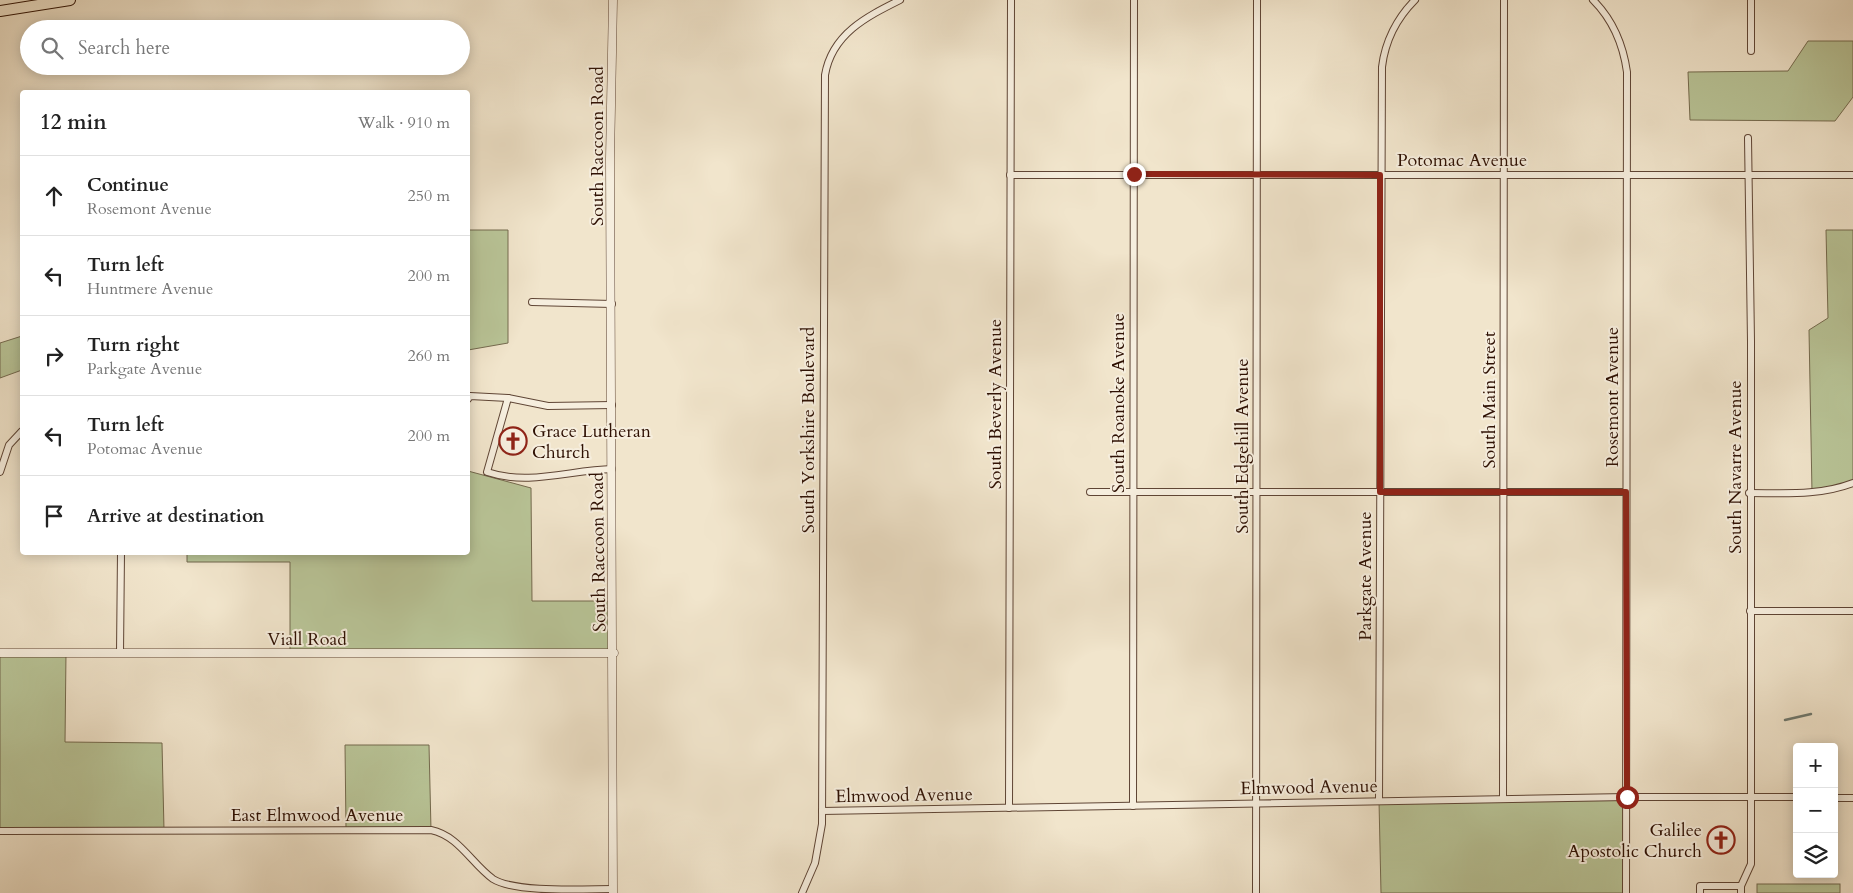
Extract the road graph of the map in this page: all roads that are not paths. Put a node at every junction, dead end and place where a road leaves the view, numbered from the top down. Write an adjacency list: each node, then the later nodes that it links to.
1 (70, 0): 11 (main road)
2 (613, 0): 23 (street, South Raccoon Road)
3 (900, 0): 54 (street, South Yorkshire Boulevard)
4 (1011, 0): 16 (street, South Beverly Avenue)
5 (1134, 0): 14 (street, South Roanoke Avenue)
6 (1257, 0): 15 (street, South Edgehill Avenue)
7 (1415, 0): 17 (street, Parkgate Avenue)
8 (1504, 0): 18 (street, South Main Street)
9 (1593, 0): 19 (street, Rosemont Avenue)
10 (1751, 0): 12 (street)
11 (0, 11)
12 (1751, 51)
13 (1748, 138): 21 (street, South Navarre Avenue)
14 (1134, 174): 15 (street, Potomac Avenue); 16 (street, Potomac Avenue); 36 (street, South Roanoke Avenue)
15 (1257, 174): 17 (street, Potomac Avenue); 32 (street, South Edgehill Avenue)
16 (1010, 175): 53 (street, South Beverly Avenue)
17 (1380, 175): 18 (street, Potomac Avenue); 33 (street, Parkgate Avenue)
18 (1504, 175): 19 (street, Potomac Avenue); 34 (street, South Main Street)
19 (1627, 175): 21 (street, Potomac Avenue); 35 (street, Rosemont Avenue)
20 (1853, 175): 21 (street, Potomac Avenue)
21 (1749, 176): 37 (street, South Navarre Avenue)
22 (532, 302): 23 (street)
23 (612, 304): 26 (street, South Raccoon Road)
24 (470, 396): 25 (street)
25 (508, 398): 26 (street); 28 (street)
26 (612, 405): 28 (street, South Raccoon Road)
27 (20, 433): 29 (street)
28 (612, 469): 43 (street, South Raccoon Road)
29 (0, 472)
30 (1853, 483): 37 (street)
31 (1090, 492): 36 (street)
32 (1257, 492): 33 (street); 36 (street); 51 (street, South Edgehill Avenue)
33 (1380, 492): 34 (street); 50 (street, Parkgate Avenue)
34 (1504, 492): 35 (street); 49 (street, South Main Street)
35 (1626, 492): 44 (street, Rosemont Avenue)
36 (1133, 493): 52 (street, South Roanoke Avenue)
37 (1750, 493): 39 (street, South Navarre Avenue)
38 (121, 555): 42 (street)
39 (1750, 611): 40 (street); 45 (street, South Navarre Avenue)
40 (1853, 611)
41 (0, 653): 42 (street, Viall Road)
42 (120, 653): 43 (street, Viall Road)
43 (614, 653): 57 (street, South Raccoon Road)
44 (1627, 797): 45 (street, Elmwood Avenue); 49 (street, Elmwood Avenue); 60 (street, Rosemont Avenue)
45 (1750, 797): 46 (street, Elmwood Avenue); 56 (street, South Navarre Avenue)
46 (1793, 797)
47 (1838, 798): 48 (street)
48 (1853, 798)
49 (1503, 799): 50 (street, Elmwood Avenue)
50 (1380, 801): 51 (street, Elmwood Avenue)
51 (1256, 803): 52 (street, Elmwood Avenue); 59 (street, South Edgehill Avenue)
52 (1133, 806): 53 (street, Elmwood Avenue)
53 (1009, 808): 54 (street, Elmwood Avenue)
54 (822, 811): 58 (street, South Yorkshire Boulevard)
55 (0, 830): 57 (street, East Elmwood Avenue)
56 (1741, 889): 61 (street)
57 (613, 891)
58 (802, 893)
59 (1256, 893)
60 (1626, 893)
61 (1700, 893)

